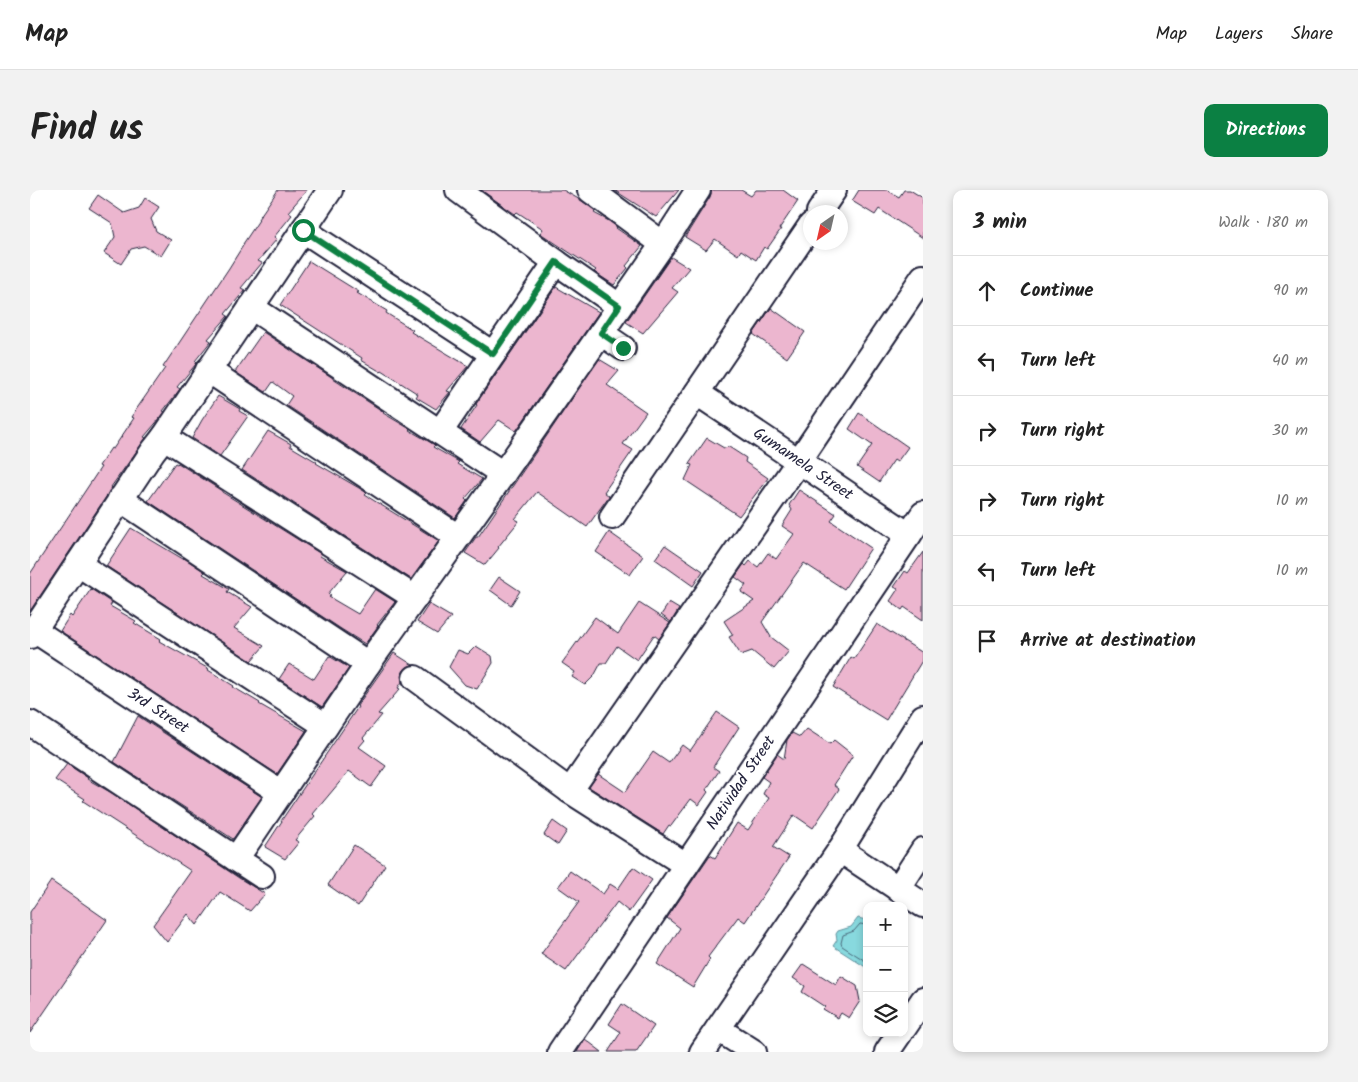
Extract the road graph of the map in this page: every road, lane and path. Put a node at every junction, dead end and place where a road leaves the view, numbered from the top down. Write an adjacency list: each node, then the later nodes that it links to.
1 (330, 190): 7 (street)
2 (458, 190): 10 (street)
3 (590, 190): 9 (street)
4 (698, 190): 9 (street)
5 (834, 190): 6 (street)
6 (824, 205)
7 (303, 230): 12 (street); 16 (street)
8 (803, 235): 18 (street)
9 (663, 244): 13 (street)
10 (556, 262): 13 (street); 16 (street)
11 (923, 277): 21 (street)
12 (251, 306): 17 (street); 19 (street)
13 (619, 306): 14 (street)
14 (601, 333): 15 (street); 22 (street)
15 (623, 348)
16 (493, 354): 19 (street)
17 (208, 370): 20 (street); 27 (street)
18 (697, 392): 21 (street, Gumamela Street); 25 (street)
19 (440, 432): 22 (street)
20 (164, 437): 23 (street); 29 (street)
21 (799, 461): 26 (street, Gumamela Street); 36 (street)
22 (503, 474): 27 (street)
23 (120, 499): 28 (street); 31 (street)
24 (923, 514): 26 (street, Natividad Street)
25 (612, 517)
26 (909, 536): 41 (street, Natividad Street)
27 (458, 538): 29 (street)
28 (78, 564): 30 (street); 35 (street)
29 (415, 598): 31 (street)
30 (32, 633): 37 (street, 3rd Street)
31 (368, 664): 35 (street)
32 (415, 678): 36 (street)
33 (923, 718): 38 (street)
34 (30, 723): 40 (street)
35 (326, 726): 37 (street)
36 (570, 791): 41 (street)
37 (281, 792): 40 (street)
38 (840, 850): 43 (street); 47 (street)
39 (923, 850): 43 (street)
40 (236, 859): 42 (street)
41 (686, 865): 49 (street, Natividad Street)
42 (262, 876)
43 (898, 889): 44 (street)
44 (923, 905)
45 (923, 1000): 46 (street)
46 (908, 1022)
47 (718, 1029): 50 (street); 51 (street)
48 (897, 1037): 52 (street)
49 (560, 1052)
50 (702, 1052)
51 (754, 1052)
52 (888, 1052)

